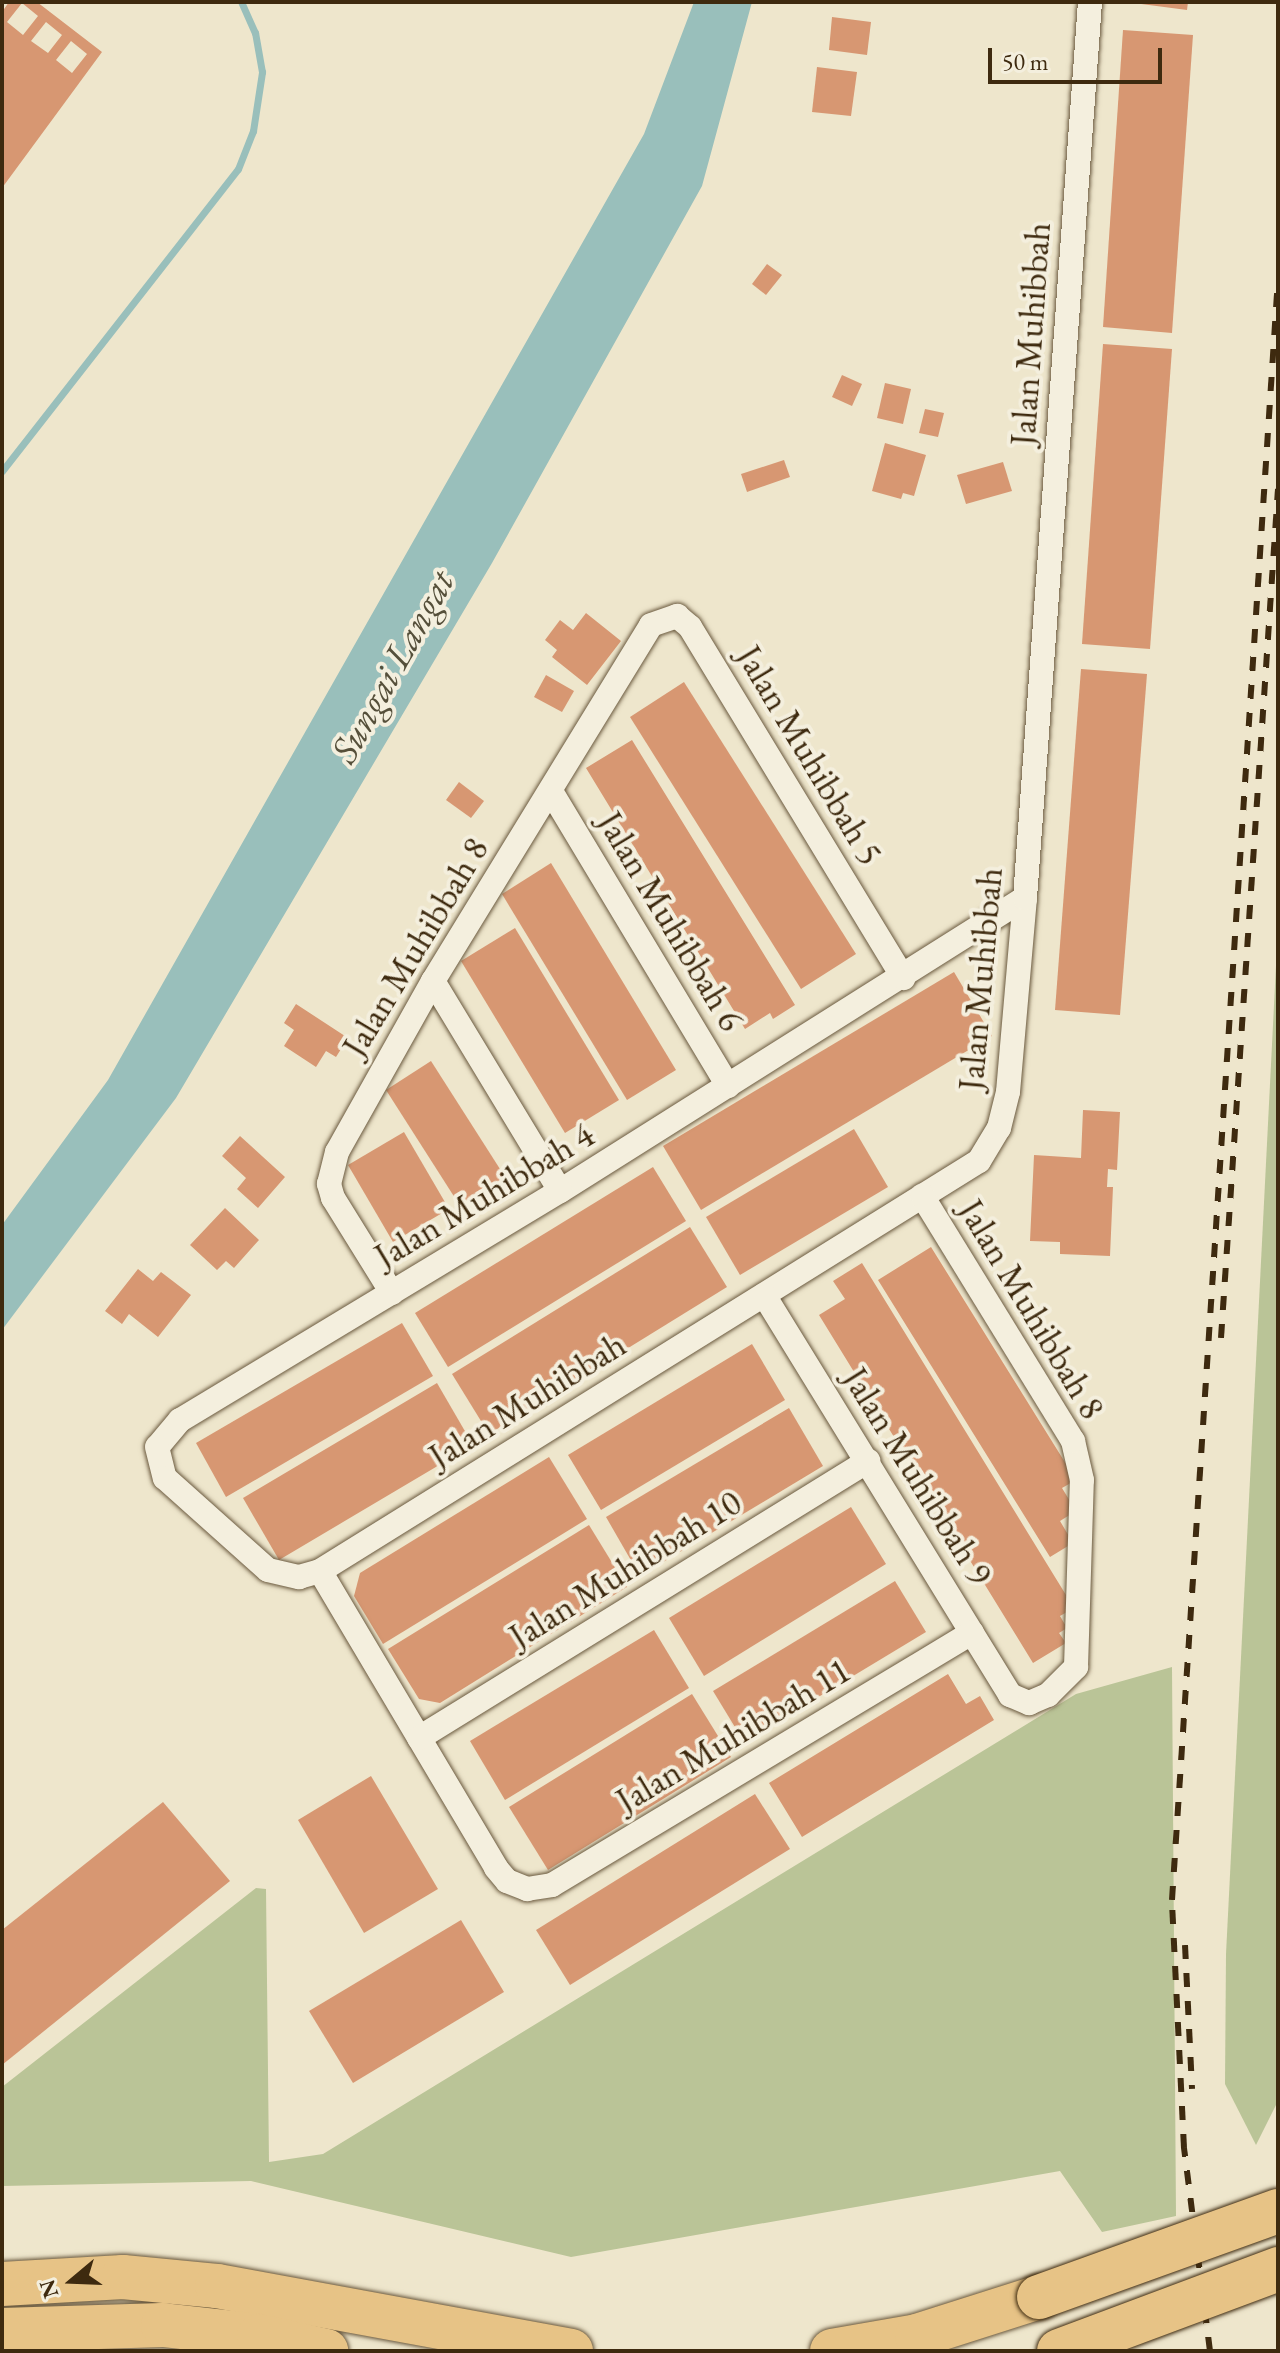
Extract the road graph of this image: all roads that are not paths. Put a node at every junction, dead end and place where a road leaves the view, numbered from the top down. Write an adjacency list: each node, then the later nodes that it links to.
1 (1090, 2): 4 (street, Jalan Muhibbah)
2 (637, 642): 3 (street, Jalan Muhibbah 8); 5 (street, Jalan Muhibbah 5)
3 (552, 793): 6 (street, Jalan Muhibbah 8); 7 (street, Jalan Muhibbah 6)
4 (1025, 898): 5 (street, Jalan Muhibbah 4); 9 (street, Jalan Muhibbah)
5 (903, 978): 7 (street, Jalan Muhibbah 4)
6 (433, 981): 8 (street); 10 (street, Jalan Muhibbah 8)
7 (728, 1086): 8 (street, Jalan Muhibbah 4)
8 (560, 1191): 10 (street, Jalan Muhibbah 4)
9 (922, 1196): 11 (street, Jalan Muhibbah); 15 (street, Jalan Muhibbah 8)
10 (392, 1293): 13 (street, Jalan Muhibbah 4)
11 (764, 1295): 12 (street, Jalan Muhibbah 9); 13 (street, Jalan Muhibbah)
12 (868, 1461): 14 (street, Jalan Muhibbah 9); 16 (street, Jalan Muhibbah 10)
13 (310, 1574): 16 (street)
14 (972, 1633): 15 (street, Jalan Muhibbah 9); 16 (street, Jalan Muhibbah 11)
15 (1010, 1695)
16 (419, 1738)
17 (1278, 2211): 23 (highway, bridge)
18 (1278, 2269): 24 (highway, bridge)
19 (2, 2284): 22 (highway)
20 (2, 2330): 21 (highway)
21 (326, 2351)
22 (571, 2351)
23 (832, 2351)
24 (1059, 2351)

